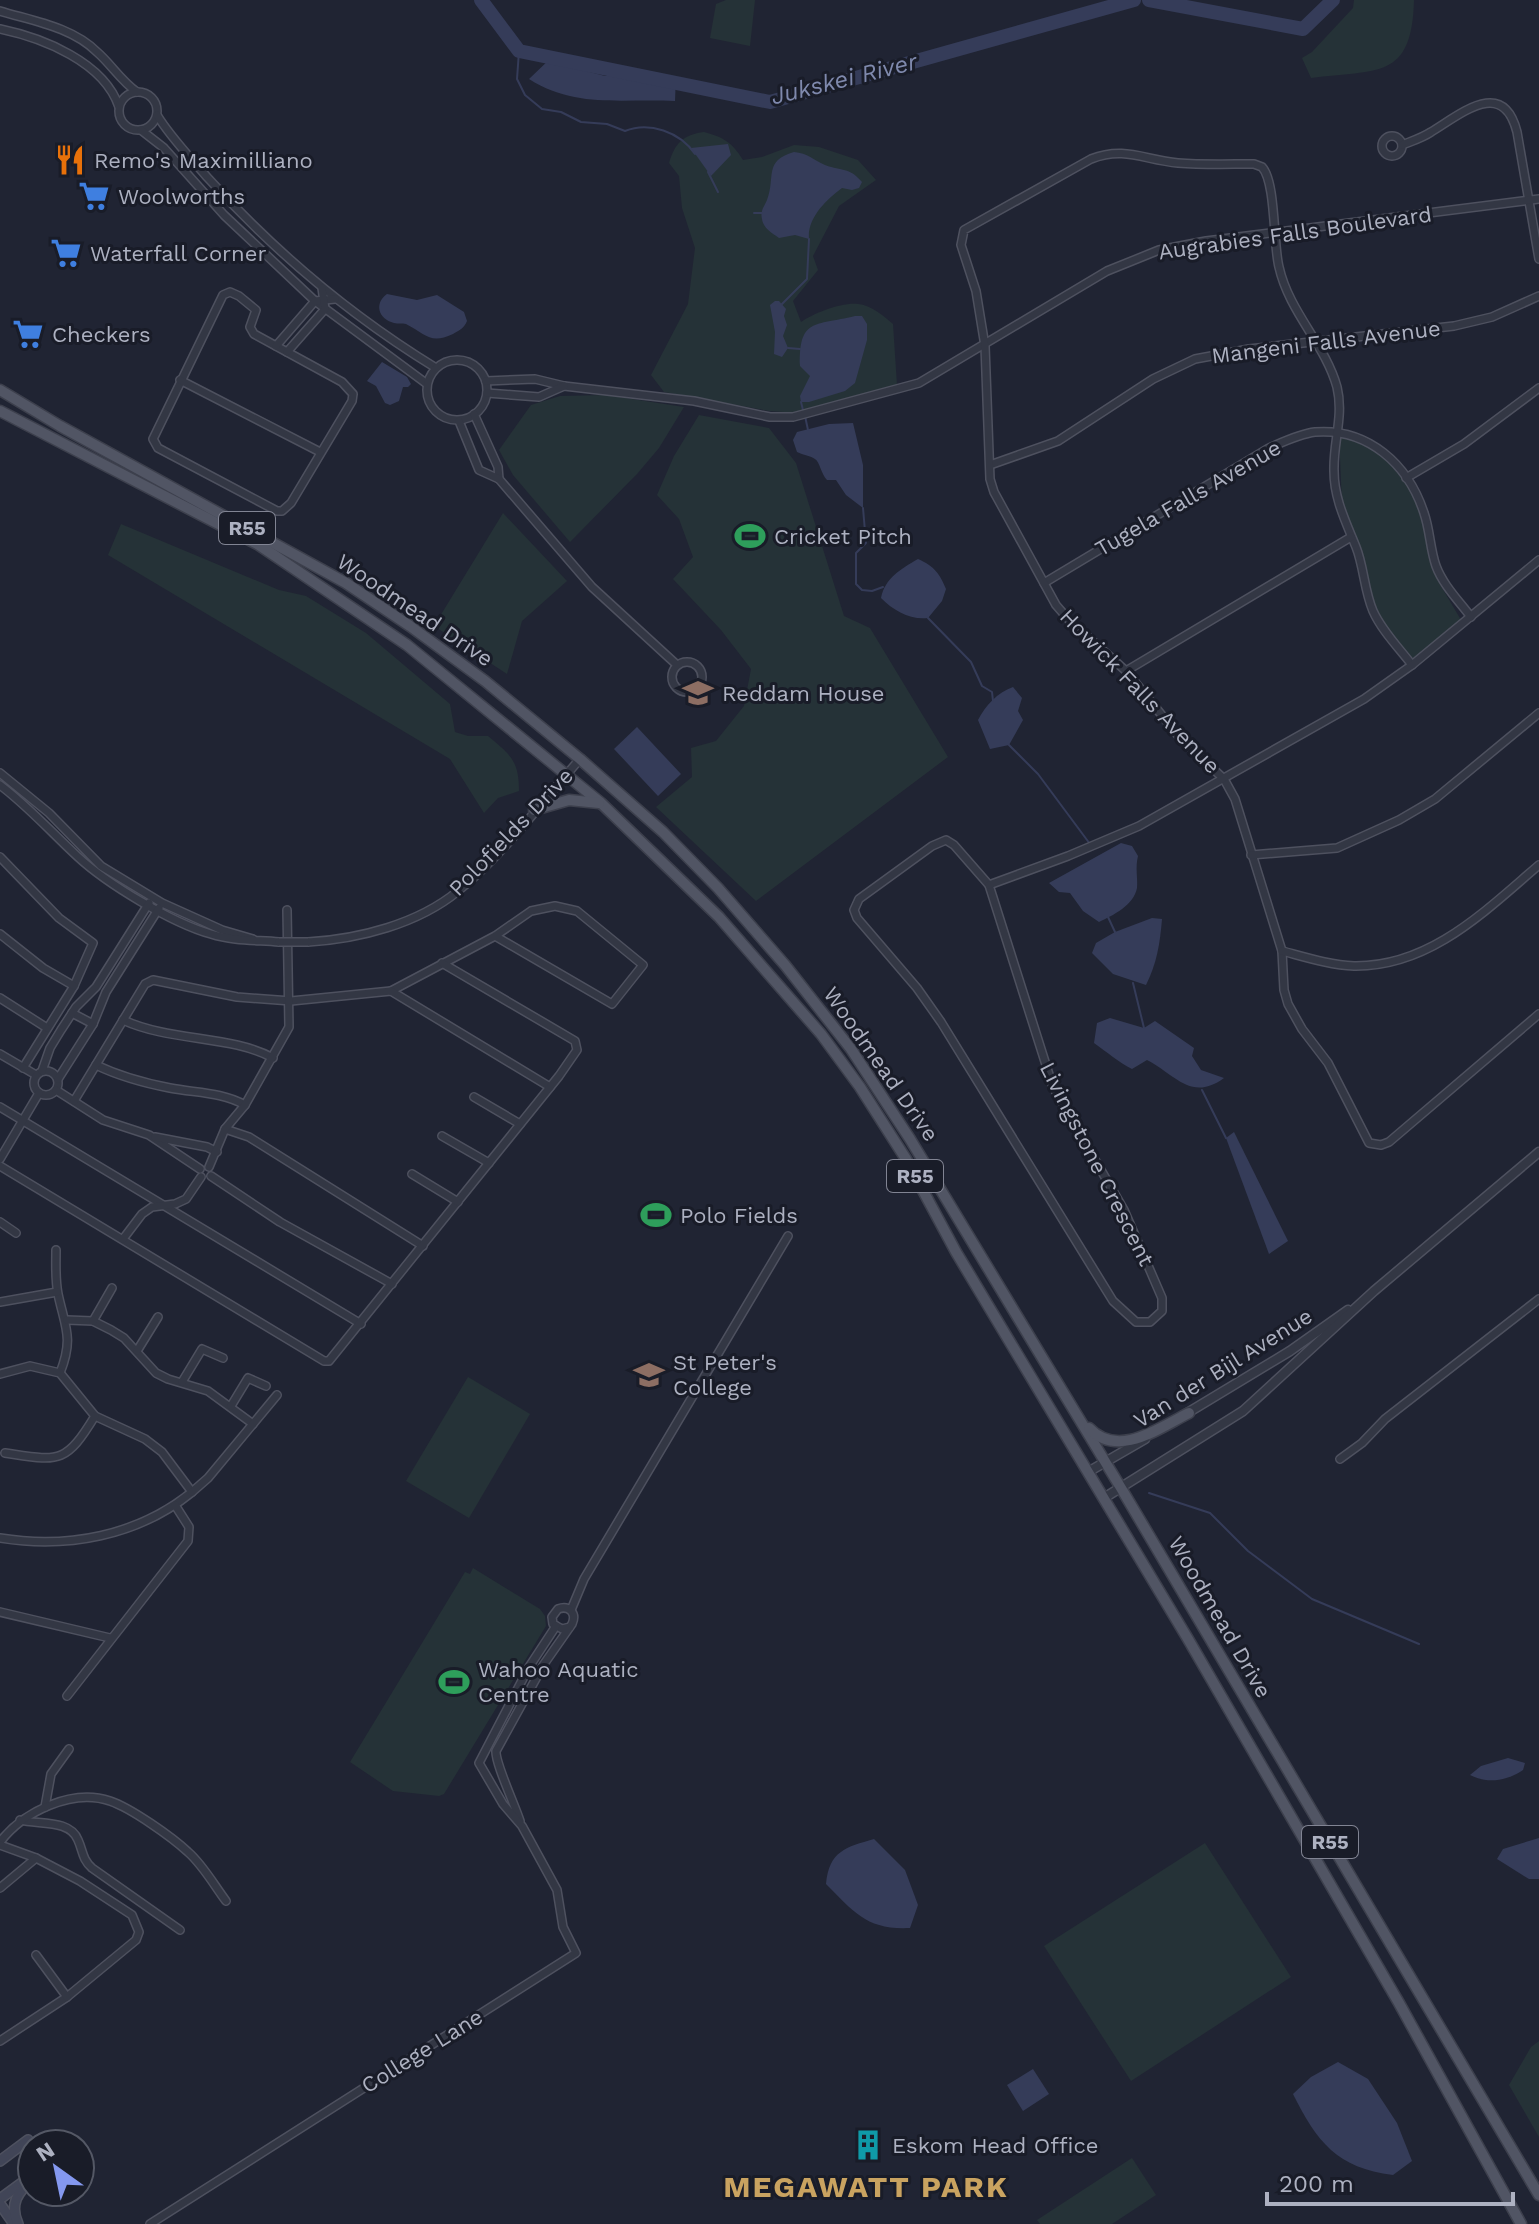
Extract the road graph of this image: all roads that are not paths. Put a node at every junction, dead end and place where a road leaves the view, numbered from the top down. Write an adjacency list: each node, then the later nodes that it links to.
1 (0, 11): 3 (street)
2 (0, 29): 4 (street)
3 (137, 92): 4 (street); 5 (street)
4 (119, 107): 6 (street)
5 (157, 115): 6 (street); 12 (street)
6 (141, 130): 15 (street)
7 (1402, 145): 9 (street)
8 (1539, 199): 9 (street, Augrabies Falls Boulevard)
9 (1529, 200): 10 (street, Augrabies Falls Boulevard); 11 (street)
10 (1274, 233): 16 (street); 18 (street, Augrabies Falls Boulevard); 18 (street, Howick Falls Avenue)
11 (1539, 259)
12 (322, 288): 14 (street); 15 (street)
13 (1539, 296): 16 (street, Mangeni Falls Avenue)
14 (335, 299): 15 (street); 20 (street)
15 (320, 304): 17 (street); 19 (street); 23 (street)
16 (1315, 343): 31 (street); 33 (street, Mangeni Falls Avenue)
17 (276, 346): 19 (street); 21 (street)
18 (985, 346): 24 (street, Augrabies Falls Boulevard); 33 (street, Howick Falls Avenue)
19 (287, 352): 32 (street)
20 (436, 368): 22 (street); 23 (street)
21 (180, 380): 32 (street); 32 (street)
22 (486, 381): 24 (street, Augrabies Falls Boulevard); 27 (street)
23 (427, 384): 30 (street)
24 (564, 386): 27 (street, Augrabies Falls Boulevard)
25 (1539, 388): 34 (street)
26 (0, 390): 44 (main road, Woodmead Drive / R55)
27 (487, 393): 29 (street)
28 (0, 411): 46 (main road, Woodmead Drive / R55)
29 (474, 414): 30 (street); 35 (street)
30 (459, 421): 35 (street)
31 (1338, 432): 34 (street, Tugela Falls Avenue); 36 (street); 38 (street, Tugela Falls Avenue)
32 (320, 452)
33 (990, 465): 38 (street, Howick Falls Avenue)
34 (1406, 478): 39 (street, Tugela Falls Avenue)
35 (499, 479): 40 (street)
36 (1351, 537): 41 (street); 42 (street)
37 (1539, 560): 39 (street)
38 (1044, 583): 42 (street, Howick Falls Avenue)
39 (1471, 617): 41 (street)
40 (677, 665): 40 (street)
41 (1412, 665): 47 (street)
42 (1126, 671): 47 (street, Howick Falls Avenue)
43 (1539, 713): 51 (street)
44 (580, 759): 46 (street, Polofields Drive); 127 (main road, Woodmead Drive / R55)
45 (0, 773): 55 (street, Polofields Drive)
46 (567, 774): 49 (main road, Woodmead Drive / R55); 50 (street, Polofields Drive)
47 (1224, 779): 51 (street, Howick Falls Avenue); 54 (street)
48 (0, 785): 55 (street, Polofields Drive)
49 (601, 803): 50 (main road); 133 (main road, Woodmead Drive / R55)
50 (534, 810): 56 (street, Polofields Drive, bridge)
51 (1251, 855): 60 (street, Howick Falls Avenue)
52 (0, 857): 62 (street)
53 (1539, 865): 60 (street)
54 (989, 885): 54 (street, Livingstone Crescent)
55 (150, 901): 56 (street, Polofields Drive); 63 (street)
56 (160, 906): 65 (street)
57 (287, 910): 67 (street)
58 (0, 934): 62 (street)
59 (495, 936): 59 (street); 61 (street)
60 (1282, 951): 69 (street, Howick Falls Avenue)
61 (442, 963): 64 (street); 79 (street)
62 (74, 986): 72 (street)
63 (96, 987): 65 (street); 68 (street)
64 (391, 991): 67 (street); 79 (street)
65 (106, 992): 71 (street)
66 (0, 998): 72 (street)
67 (291, 1001): 70 (street); 74 (street)
68 (72, 1013): 71 (street); 77 (street)
69 (1539, 1014)
70 (123, 1020): 74 (street); 75 (street)
71 (93, 1024): 78 (street)
72 (47, 1028): 76 (street)
73 (0, 1054): 76 (street)
74 (273, 1058): 84 (street)
75 (96, 1065): 83 (street); 84 (street)
76 (23, 1068): 77 (street)
77 (39, 1073): 78 (street); 81 (street)
78 (58, 1079): 80 (street)
79 (550, 1087): 87 (street)
80 (56, 1090): 81 (street); 83 (street)
81 (39, 1093): 86 (street)
82 (474, 1097): 87 (street)
83 (74, 1101): 89 (street)
84 (245, 1105): 88 (street)
85 (0, 1107): 86 (street)
86 (24, 1121): 93 (street); 101 (street)
87 (520, 1124): 94 (street)
88 (225, 1129): 91 (street); 106 (street)
89 (149, 1135): 91 (street); 97 (street)
90 (442, 1136): 94 (street)
91 (217, 1152): 96 (street)
92 (1539, 1152): 110 (street, Van der Bijl Avenue)
93 (0, 1159)
94 (489, 1163): 100 (street)
95 (0, 1166): 105 (street)
96 (209, 1167): 97 (street); 99 (street)
97 (200, 1173): 99 (street); 101 (street)
98 (412, 1174): 100 (street)
99 (211, 1176): 108 (street)
100 (458, 1202): 106 (street)
101 (165, 1205): 105 (street); 117 (street)
102 (0, 1222): 103 (street)
103 (16, 1233)
104 (788, 1236): 139 (street)
105 (123, 1239): 117 (street)
106 (423, 1246): 108 (street)
107 (56, 1250): 111 (street)
108 (392, 1284): 117 (street)
109 (112, 1288): 116 (street)
110 (1374, 1291): 126 (street, Van der Bijl Avenue); 134 (street, Van der Bijl Avenue)
111 (57, 1292): 113 (street); 115 (street)
112 (1539, 1299): 131 (street)
113 (0, 1302)
114 (158, 1317): 118 (street)
115 (67, 1320): 116 (street); 120 (street)
116 (93, 1321): 118 (street)
117 (361, 1324)
118 (137, 1351): 122 (street)
119 (223, 1358): 122 (street)
120 (60, 1373): 121 (street); 128 (street)
121 (0, 1374)
122 (182, 1382): 125 (street)
123 (266, 1386): 125 (street)
124 (277, 1395): 129 (street)
125 (231, 1406): 129 (street)
126 (1189, 1413): 127 (main road); 132 (street, Van der Bijl Avenue)
127 (1076, 1415): 132 (main road, Woodmead Drive / R55)
128 (95, 1416): 130 (street); 135 (street)
129 (253, 1424): 135 (street)
130 (5, 1453)
131 (1340, 1459)
132 (1105, 1463): 133 (street, Van der Bijl Avenue); 134 (main road, Woodmead Drive / R55)
133 (1088, 1472): 136 (main road, Woodmead Drive / R55)
134 (1121, 1488): 136 (street, Van der Bijl Avenue); 160 (main road, Woodmead Drive / R55)
135 (192, 1492): 137 (street)
136 (1104, 1498): 165 (main road, Woodmead Drive / R55)
137 (175, 1505): 138 (street); 143 (street)
138 (0, 1538)
139 (571, 1610): 141 (street); 142 (street)
140 (0, 1612): 143 (street)
141 (556, 1626): 142 (street); 148 (street, College Lane)
142 (570, 1627): 148 (street, College Lane)
143 (110, 1638): 144 (street)
144 (67, 1696)
145 (69, 1749): 146 (street)
146 (45, 1807): 147 (street); 152 (street)
147 (20, 1820): 149 (street); 153 (street)
148 (522, 1826): 164 (street, College Lane)
149 (0, 1843): 150 (street)
150 (36, 1858): 151 (street); 155 (street)
151 (0, 1888)
152 (226, 1901)
153 (180, 1930)
154 (36, 1955): 155 (street)
155 (67, 1997): 156 (street)
156 (0, 2041)
157 (0, 2151): 158 (main road)
158 (0, 2161)
159 (16, 2190): 162 (main road)
160 (1539, 2195)
161 (16, 2198): 163 (main road)
162 (0, 2202): 163 (main road)
163 (16, 2224)
164 (150, 2224)
165 (1521, 2224)

